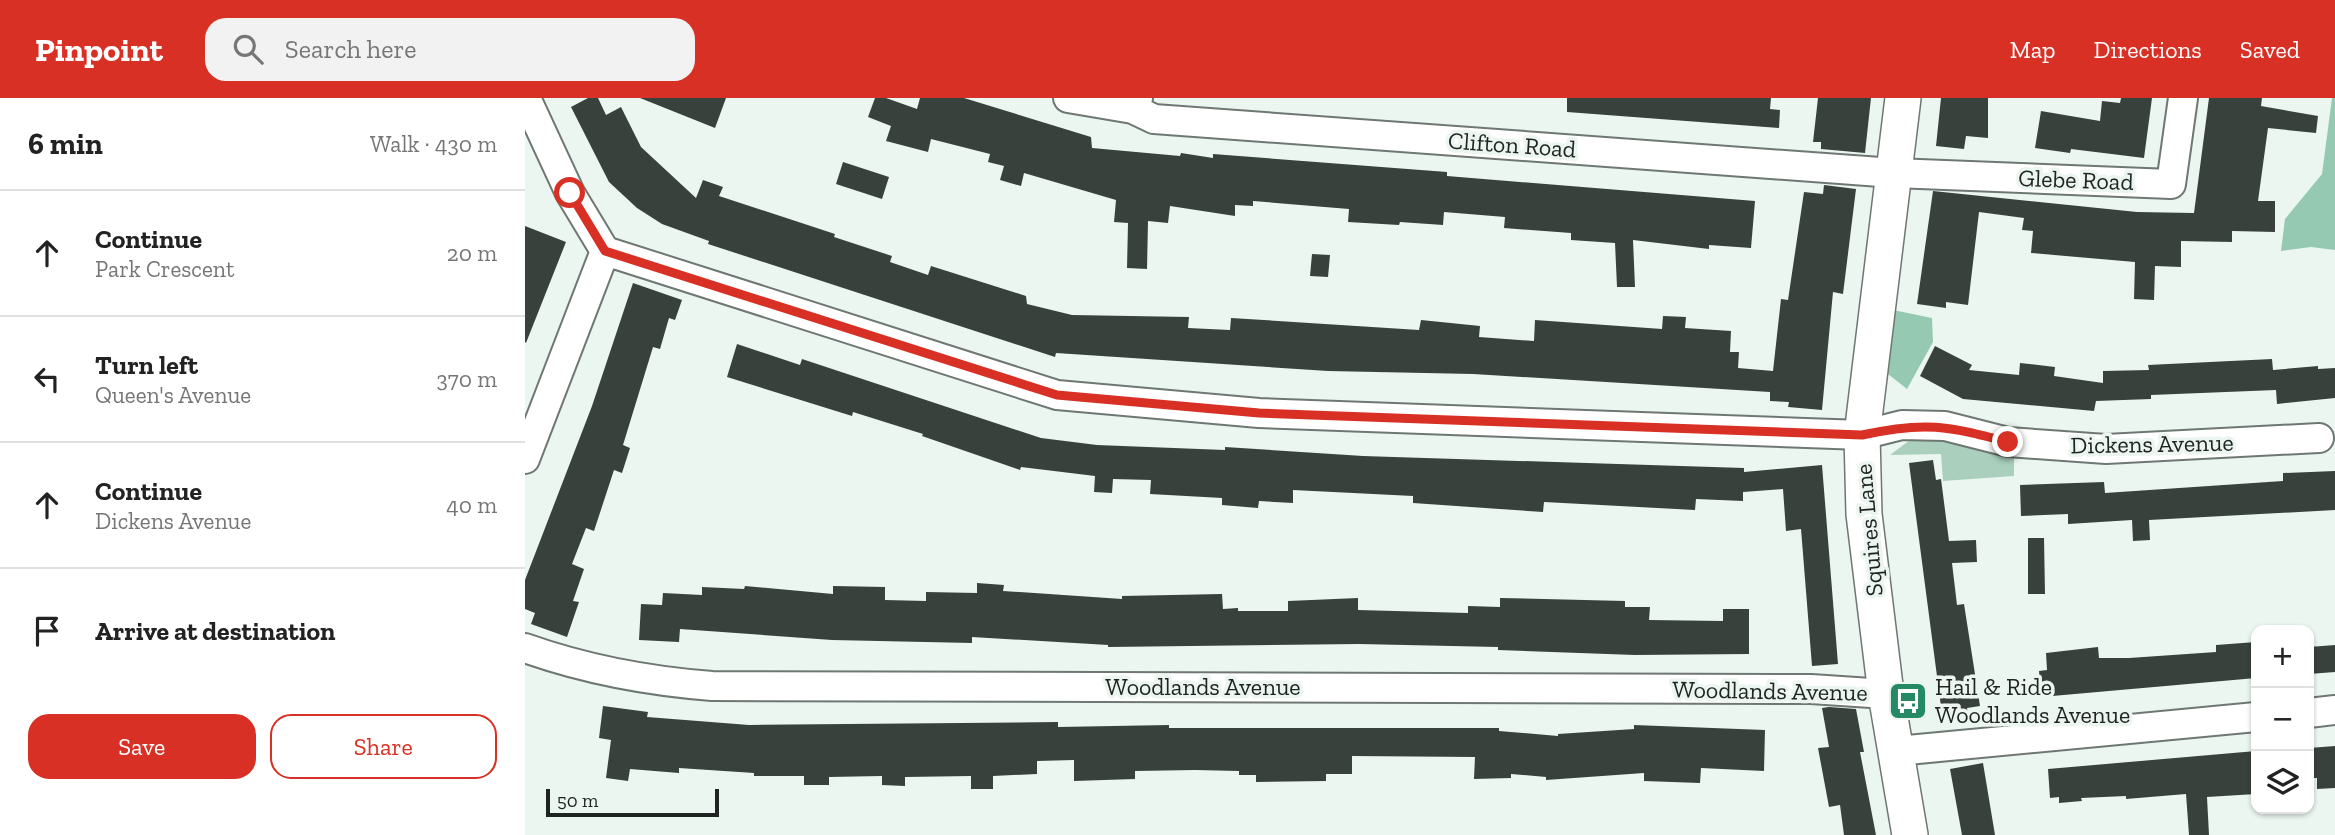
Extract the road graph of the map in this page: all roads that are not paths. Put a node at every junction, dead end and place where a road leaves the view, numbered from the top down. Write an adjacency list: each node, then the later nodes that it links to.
1 (526, 98): 7 (street)
2 (1068, 98): 5 (street, Clifton Road)
3 (1903, 98): 6 (street, Squires Lane)
4 (2183, 98): 6 (street, Glebe Road)
5 (1135, 103): 6 (street, Clifton Road)
6 (1894, 173): 8 (street, Squires Lane)
7 (605, 251): 8 (street, Dickens Avenue); 10 (street)
8 (1862, 435): 9 (street, Dickens Avenue); 12 (street, Squires Lane)
9 (2319, 438)
10 (525, 459)
11 (525, 648): 12 (street, Woodlands Avenue)
12 (1886, 694): 16 (street, Squires Lane)
13 (2335, 710): 14 (street)
14 (2314, 712)
15 (2251, 717): 16 (street)
16 (1897, 751): 17 (street, Squires Lane)
17 (1910, 835)

